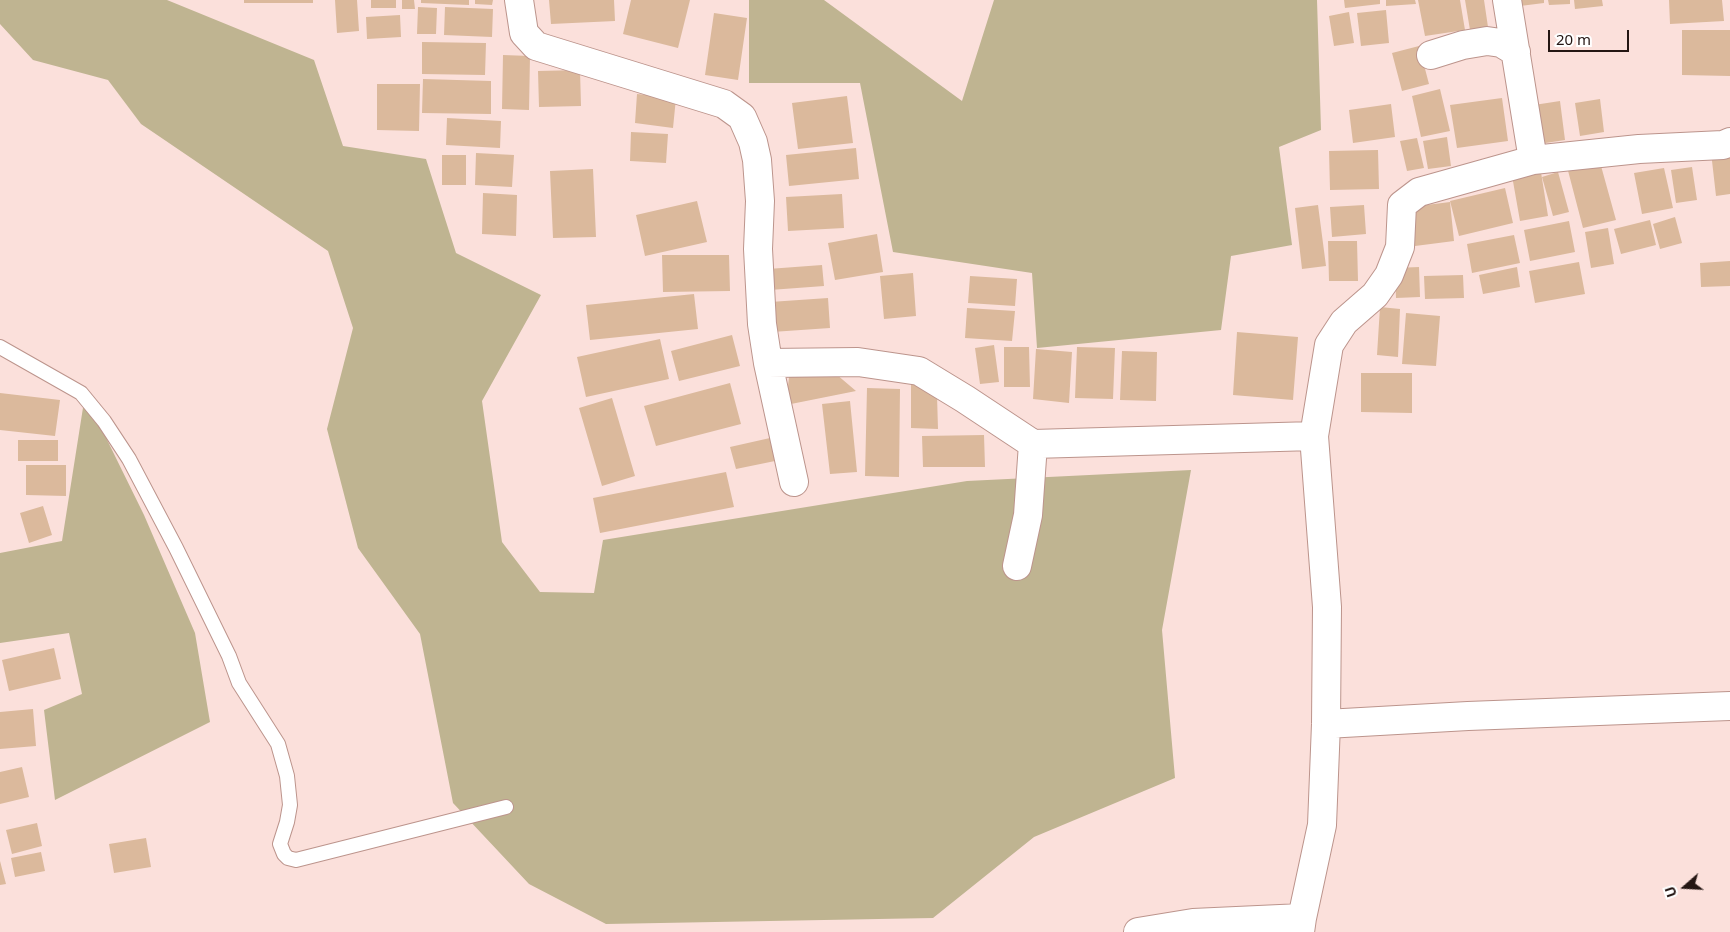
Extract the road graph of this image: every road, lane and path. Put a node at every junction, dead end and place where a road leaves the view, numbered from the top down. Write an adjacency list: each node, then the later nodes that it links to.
1 (519, 0): 8 (street)
2 (1507, 0): 3 (street)
3 (1516, 52): 4 (street); 6 (street)
4 (1431, 55)
5 (1730, 142): 6 (street)
6 (1533, 160): 9 (street)
7 (0, 347): 15 (lane)
8 (768, 363): 10 (street); 11 (street)
9 (1314, 436): 10 (street); 14 (street)
10 (1033, 444): 12 (street)
11 (794, 482)
12 (1017, 566)
13 (1730, 706): 14 (street)
14 (1326, 724): 16 (street)
15 (506, 807)
16 (1301, 925): 17 (street)
17 (1138, 932)

